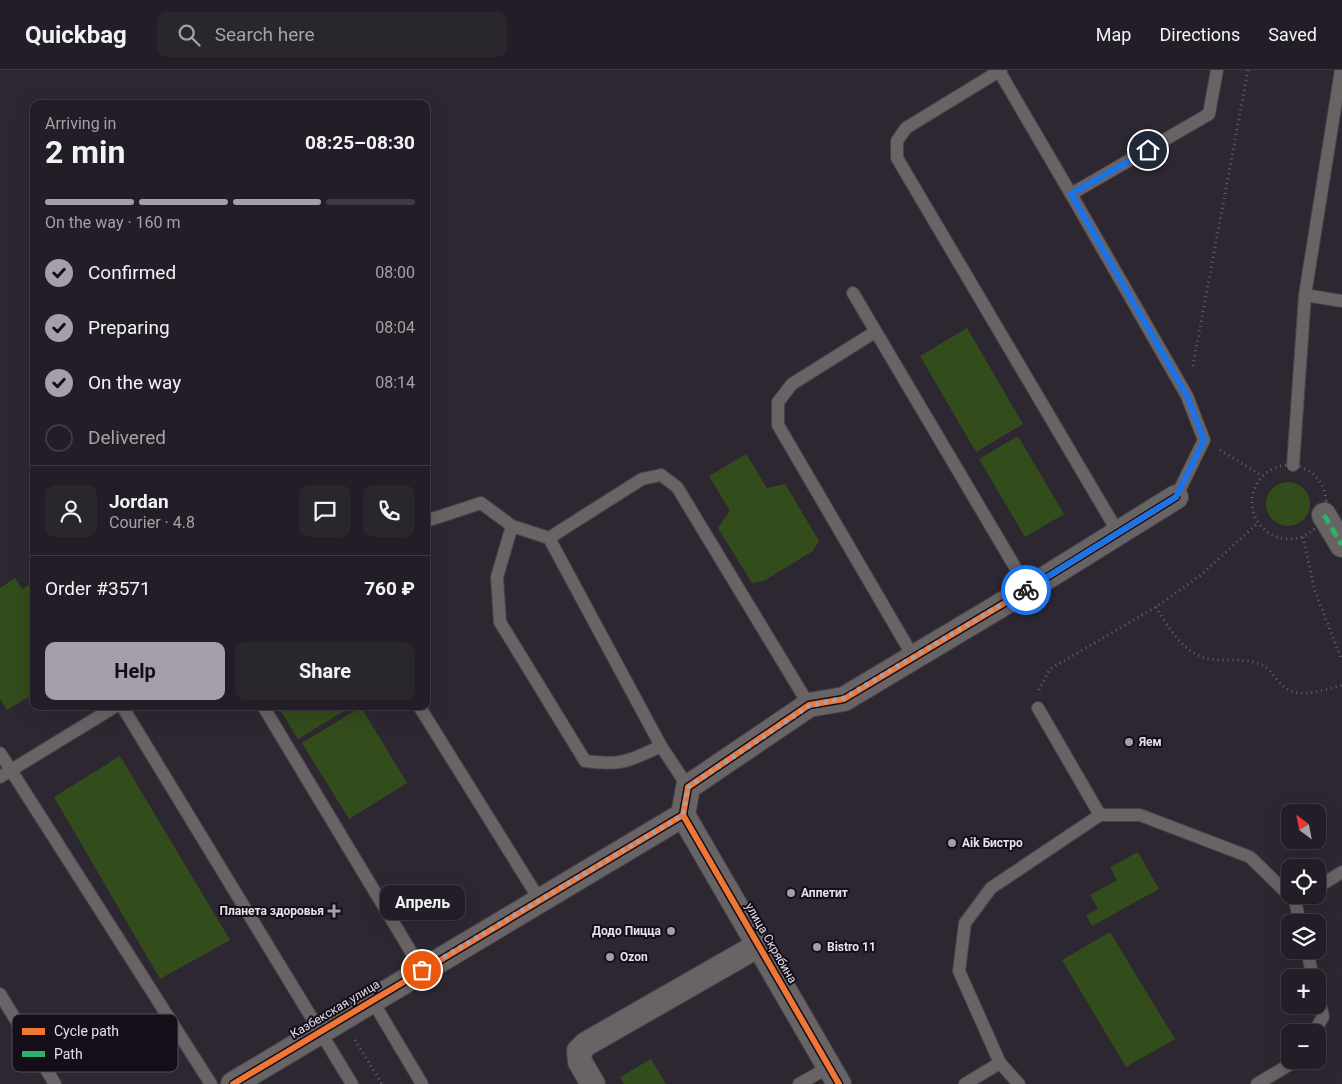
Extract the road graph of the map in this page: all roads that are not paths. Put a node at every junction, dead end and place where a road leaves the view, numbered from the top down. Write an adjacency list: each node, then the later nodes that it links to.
1 (1217, 70): 4 (lane)
2 (1341, 70): 6 (lane)
3 (1000, 71): 4 (lane); 14 (lane)
4 (1071, 194): 10 (lane)
5 (853, 293): 8 (lane)
6 (1305, 295): 7 (lane); 9 (lane)
7 (1342, 301)
8 (875, 332): 17 (lane); 18 (lane)
9 (1293, 464)
10 (1176, 497): 14 (street)
11 (1324, 515): 16 (street)
12 (430, 520): 13 (lane)
13 (512, 526): 15 (lane); 25 (lane)
14 (1119, 534): 17 (street)
15 (549, 538): 19 (lane); 25 (lane)
16 (1342, 545)
17 (1028, 589): 18 (street)
18 (914, 658): 19 (street)
19 (809, 706): 28 (street)
20 (1038, 708): 30 (lane)
21 (109, 710): 27 (lane)
22 (124, 710): 41 (lane)
23 (265, 710): 36 (lane)
24 (421, 710): 34 (lane)
25 (660, 746): 28 (lane)
26 (0, 753): 27 (lane)
27 (5, 774): 40 (lane)
28 (688, 787): 29 (street)
29 (683, 815): 34 (street, Казбекская улица); 35 (street, улица Скрябина)
30 (1100, 815): 32 (lane); 43 (lane)
31 (1342, 872): 33 (lane)
32 (1281, 882)
33 (1326, 882)
34 (539, 899): 36 (street, Казбекская улица)
35 (759, 945): 46 (street, улица Скрябина); 52 (street)
36 (422, 970): 38 (street, Казбекская улица)
37 (0, 994): 39 (lane)
38 (372, 1000): 41 (street, Казбекская улица); 51 (lane)
39 (12, 1014)
40 (164, 1014)
41 (321, 1031): 49 (street, Казбекская улица); 50 (lane)
42 (178, 1034): 48 (lane)
43 (1000, 1063): 54 (lane); 55 (lane)
44 (1282, 1069): 56 (lane)
45 (48, 1072): 47 (lane)
46 (834, 1076): 53 (lane)
47 (55, 1084)
48 (211, 1084)
49 (233, 1084)
50 (352, 1084)
51 (422, 1084)
52 (593, 1084)
53 (799, 1084)
54 (964, 1084)
55 (1019, 1084)
56 (1257, 1084)

